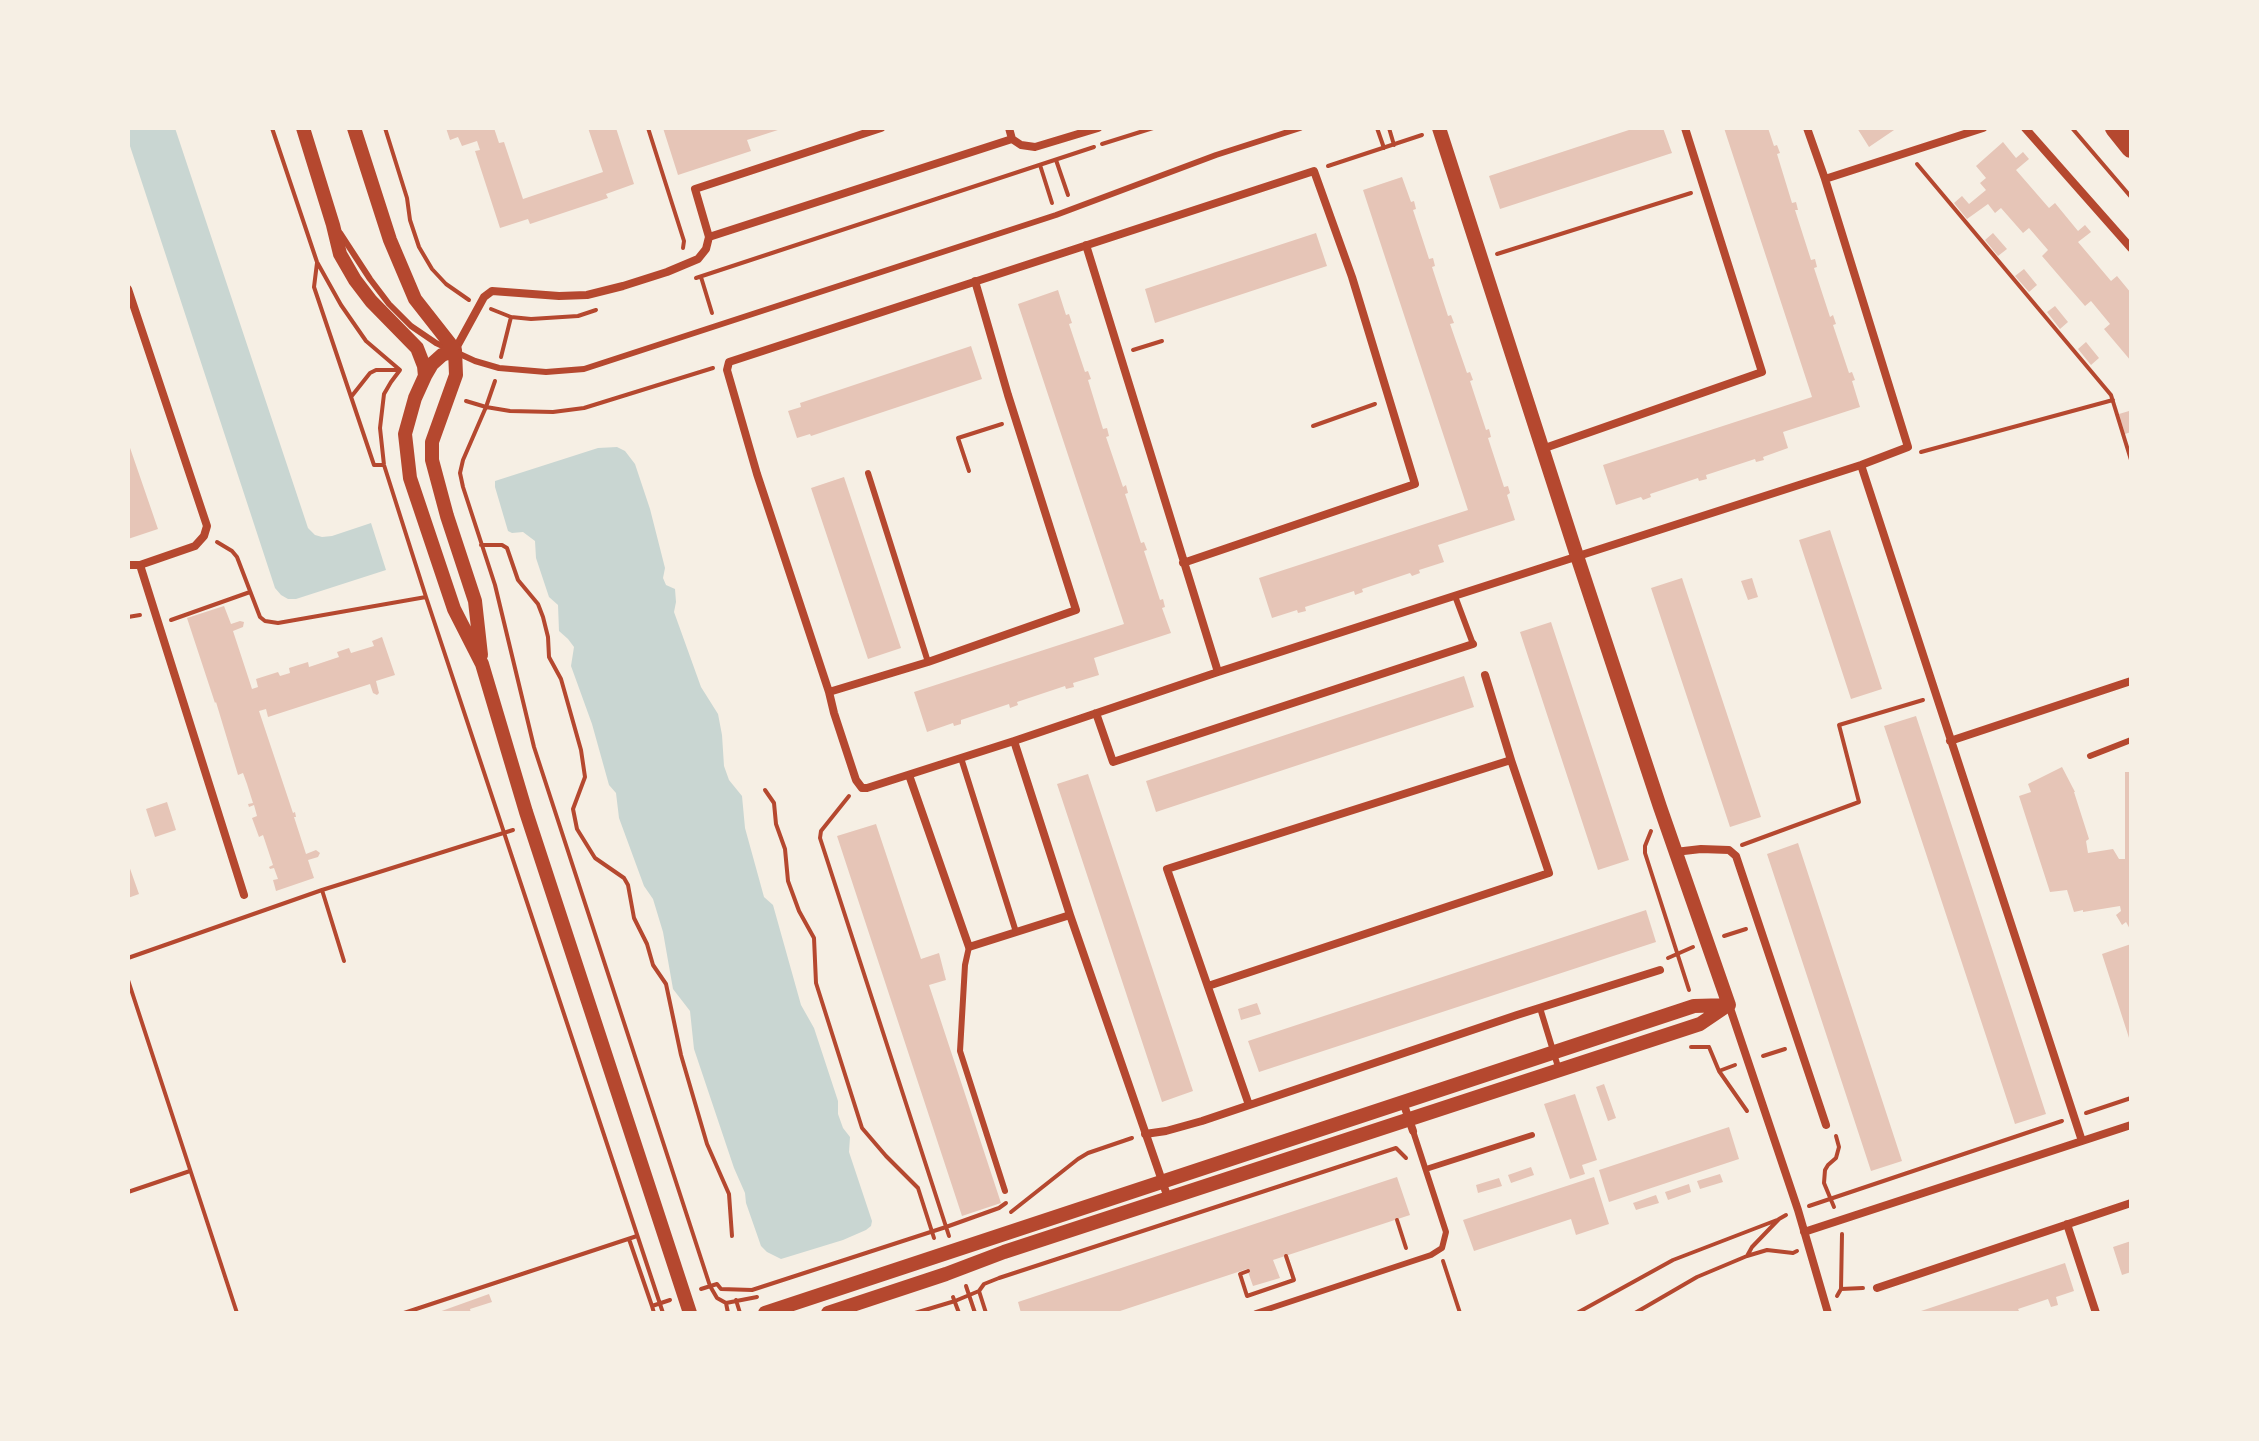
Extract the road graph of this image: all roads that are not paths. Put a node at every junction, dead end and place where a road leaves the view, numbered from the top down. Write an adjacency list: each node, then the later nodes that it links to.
1 (303, 128): 16 (street)
2 (354, 128): 22 (street)
3 (881, 128): 17 (street)
4 (1009, 128): 13 (street)
5 (1098, 128): 13 (street)
6 (1300, 128): 22 (lane)
7 (1685, 128): 24 (street)
8 (1807, 128): 15 (street)
9 (1983, 128): 15 (street)
10 (2025, 128): 19 (street)
11 (2115, 128): 14 (main road)
12 (1441, 129): 24 (street)
13 (1012, 139): 17 (street)
14 (2131, 148)
15 (1825, 179): 25 (street)
16 (333, 225): 22 (lane); 23 (street)
17 (709, 237): 22 (street)
18 (1086, 245): 20 (street); 28 (street); 28 (street)
19 (2131, 248)
20 (975, 281): 33 (street); 38 (street)
21 (128, 289): 30 (street)
22 (455, 350): 23 (street); 34 (street)
23 (425, 376): 34 (street)
24 (1542, 449): 27 (street)
25 (1861, 465): 27 (street); 42 (street)
26 (868, 473): 33 (lane)
27 (1577, 556): 31 (street); 47 (street)
28 (1183, 563): 35 (street)
29 (128, 565): 30 (street)
30 (140, 565): 48 (street)
31 (1455, 596): 32 (lane); 35 (street)
32 (1473, 644): 39 (street)
33 (928, 662): 38 (street)
34 (482, 664): 74 (street)
35 (1218, 672): 39 (street)
36 (1485, 675): 45 (street)
37 (2131, 681): 42 (street)
38 (829, 692): 46 (street)
39 (1096, 713): 41 (street)
40 (2131, 740): 43 (lane)
41 (1014, 741): 44 (street); 49 (street)
42 (1950, 741): 65 (street)
43 (2090, 756)
44 (961, 758): 46 (street); 50 (lane)
45 (1511, 760): 53 (street); 53 (street)
46 (909, 775): 51 (street)
47 (1675, 852): 54 (street); 61 (street)
48 (244, 895)
49 (1070, 915): 50 (street); 63 (street)
50 (1016, 932): 51 (street)
51 (969, 947): 68 (lane)
52 (1660, 970): 55 (street)
53 (1208, 986): 59 (street)
54 (1729, 1005): 56 (street); 57 (street); 72 (street)
55 (1540, 1008): 56 (lane); 59 (street)
56 (1554, 1054): 57 (lane); 58 (street)
57 (1559, 1070): 60 (street)
58 (1403, 1102): 60 (street); 67 (street)
59 (1249, 1105): 63 (street)
60 (1411, 1125): 66 (lane); 69 (street)
61 (1826, 1125)
62 (2131, 1125): 65 (street)
63 (1145, 1134): 67 (street)
64 (1532, 1135): 66 (lane)
65 (2082, 1141): 72 (street)
66 (1426, 1169): 77 (lane)
67 (1162, 1181): 69 (street); 75 (street)
68 (1005, 1191)
69 (1168, 1198): 76 (street)
70 (2131, 1203): 71 (street)
71 (2067, 1224): 73 (street); 79 (street)
72 (1804, 1232): 78 (street)
73 (1877, 1288)
74 (690, 1313)
75 (765, 1313)
76 (828, 1313)
77 (1256, 1313)
78 (1828, 1313)
79 (2096, 1313)

